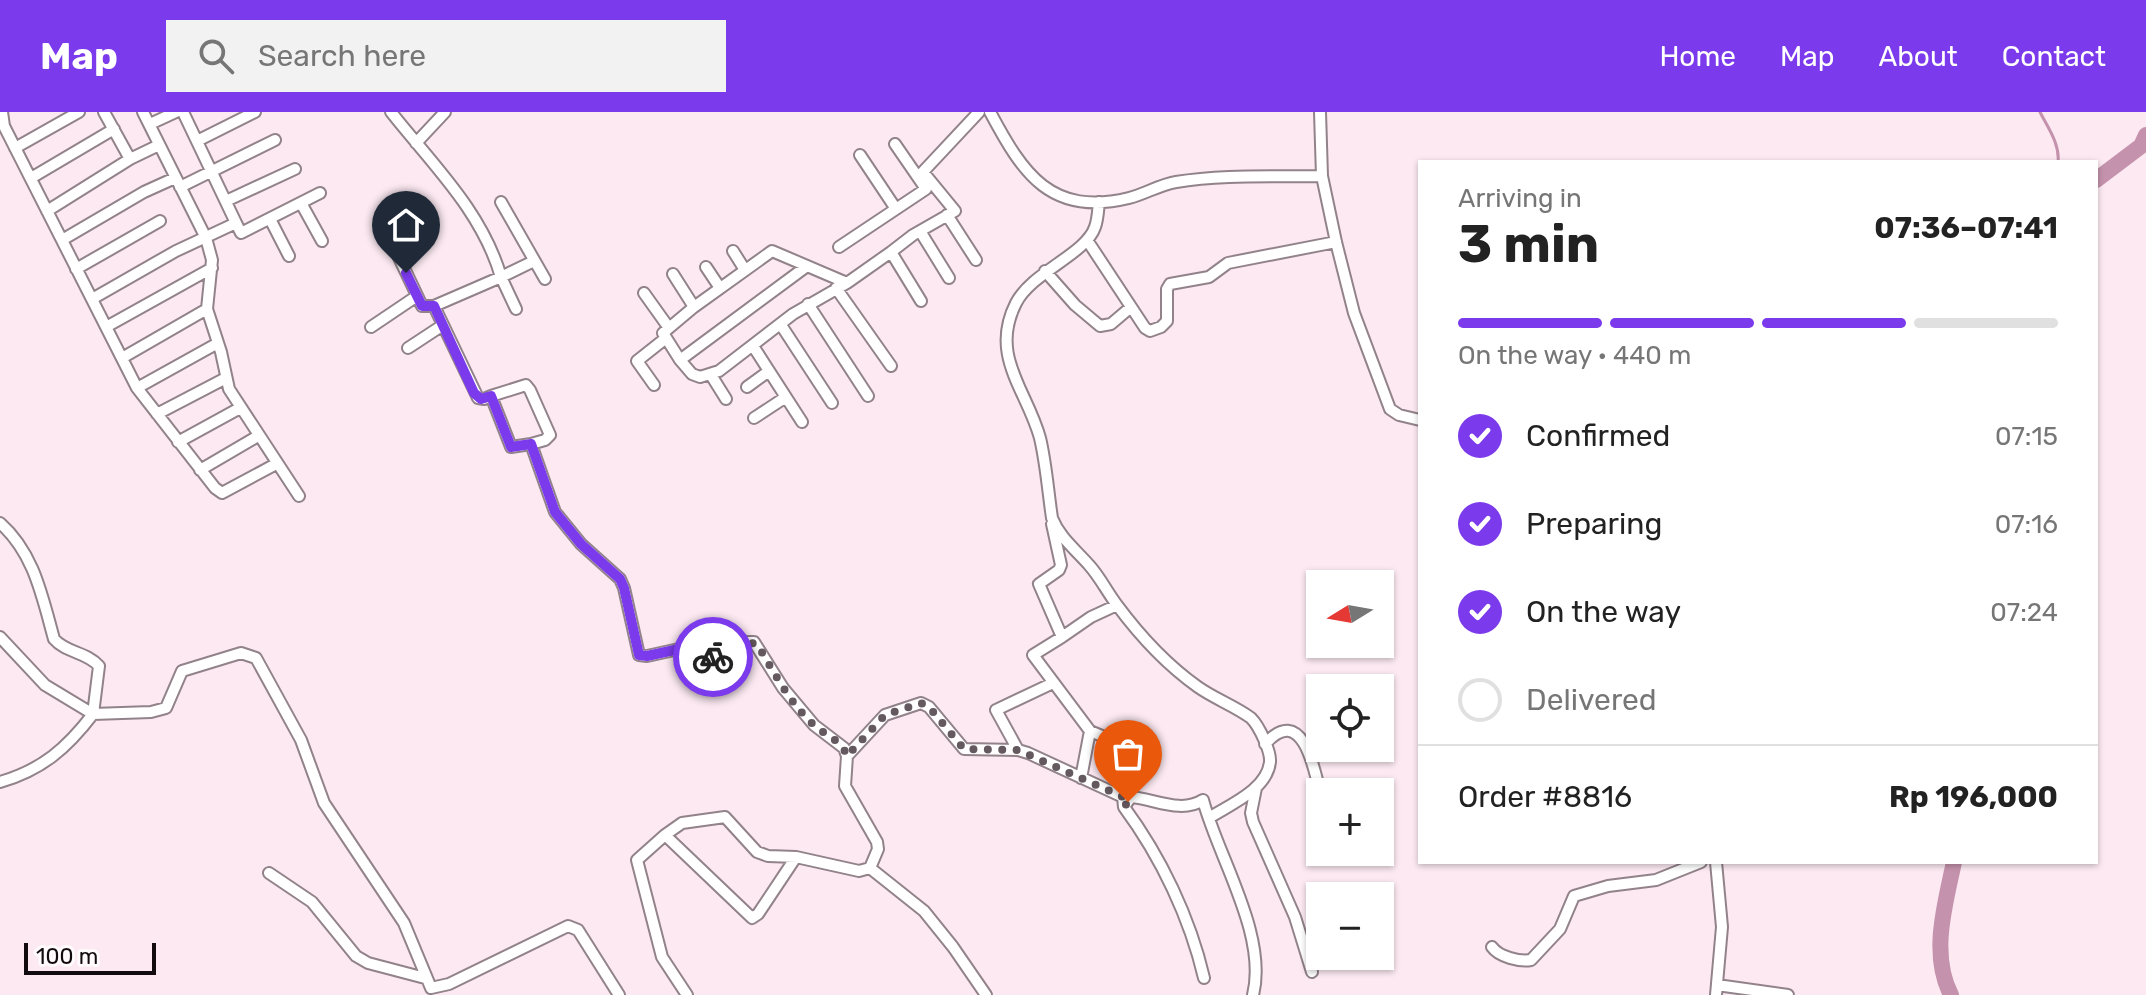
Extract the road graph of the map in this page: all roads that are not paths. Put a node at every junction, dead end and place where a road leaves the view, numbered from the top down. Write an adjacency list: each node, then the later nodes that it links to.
1 (2, 112): 20 (street)
2 (79, 112): 20 (street)
3 (104, 112): 14 (street)
4 (143, 112): 13 (street)
5 (176, 112): 13 (street)
6 (183, 112): 16 (street)
7 (255, 112): 16 (street)
8 (391, 112): 17 (street)
9 (445, 112): 17 (street)
10 (979, 112): 25 (street)
11 (990, 112): 32 (street)
12 (1320, 112): 26 (street)
13 (150, 124): 19 (street)
14 (114, 129): 22 (street); 27 (street)
15 (275, 140): 24 (street)
16 (197, 141): 24 (street)
17 (416, 143): 60 (street)
18 (895, 144): 25 (street)
19 (159, 145): 22 (street); 28 (street)
20 (15, 148): 27 (street)
21 (860, 155): 34 (street)
22 (130, 159): 35 (street)
23 (295, 169): 30 (street)
24 (212, 172): 28 (street); 30 (street)
25 (920, 175): 34 (street); 36 (street)
26 (1322, 176): 32 (street); 46 (street)
27 (31, 178): 35 (street)
28 (177, 182): 42 (street); 43 (street)
29 (320, 193): 33 (street)
30 (226, 201): 39 (street)
31 (501, 202): 52 (street)
32 (1099, 202): 44 (street)
33 (301, 203): 37 (street); 45 (street)
34 (896, 209): 47 (street)
35 (47, 211): 43 (street)
36 (947, 215): 41 (street); 51 (street)
37 (270, 219): 39 (street); 50 (street)
38 (160, 221): 56 (street)
39 (236, 223): 42 (street)
40 (385, 228): 67 (street)
41 (920, 231): 49 (street); 61 (street)
42 (206, 238): 55 (street); 68 (street)
43 (62, 240): 56 (street)
44 (1087, 240): 58 (street); 73 (street)
45 (322, 241)
46 (1336, 242): 73 (street); 101 (street)
47 (839, 247)
48 (733, 251): 57 (street)
49 (891, 252): 63 (street); 69 (street)
50 (289, 256)
51 (976, 260)
52 (534, 261): 60 (street); 62 (street)
53 (807, 266): 57 (street); 63 (street); 85 (street)
54 (706, 267): 64 (street)
55 (212, 268): 74 (street); 78 (street)
56 (76, 269): 68 (street)
57 (745, 270): 64 (street)
58 (1045, 271): 73 (street); 109 (street)
59 (673, 274): 72 (street)
60 (501, 277): 71 (street); 75 (street)
61 (949, 278)
62 (545, 279)
63 (847, 283): 65 (street)
64 (720, 288): 72 (street)
65 (836, 288): 70 (street); 86 (street)
66 (644, 293): 80 (street)
67 (417, 296): 71 (street); 79 (street)
68 (92, 299): 78 (street)
69 (921, 301)
70 (808, 304): 77 (street); 94 (street)
71 (434, 306): 76 (street)
72 (694, 307): 80 (street)
73 (1131, 307)
74 (207, 309): 81 (street); 84 (street)
75 (516, 309)
76 (443, 325): 83 (street); 93 (street)
77 (781, 325): 82 (street); 97 (street)
78 (106, 327): 84 (street)
79 (371, 327)
80 (667, 333): 85 (street); 90 (street)
81 (218, 343): 89 (street); 92 (street)
82 (753, 346): 87 (street); 88 (street)
83 (408, 348)
84 (122, 358): 92 (street)
85 (680, 360): 88 (street)
86 (891, 366)
87 (769, 371): 91 (street); 95 (street)
88 (711, 375): 96 (street)
89 (226, 378): 98 (street); 99 (street)
90 (654, 385)
91 (747, 387)
92 (137, 388): 99 (street)
93 (491, 396): 105 (street); 105 (street)
94 (868, 396)
95 (786, 397): 100 (street); 102 (street)
96 (726, 399)
97 (832, 403)
98 (240, 408): 103 (street); 104 (street)
99 (157, 414): 104 (street)
100 (754, 418)
101 (1418, 420)
102 (802, 422)
103 (258, 436): 106 (street); 107 (street)
104 (178, 442): 107 (street)
105 (531, 444): 119 (street)
106 (276, 464): 107 (street); 108 (street)
107 (200, 470)
108 (299, 496)
109 (1052, 518): 111 (street); 113 (street)
110 (0, 523): 115 (street)
111 (1117, 605): 113 (street); 117 (street)
112 (0, 637): 115 (street)
113 (1062, 637): 114 (street)
114 (1053, 683): 116 (street); 118 (street)
115 (93, 714): 122 (street); 134 (street)
116 (1090, 731): 120 (street); 124 (street)
117 (1265, 744): 121 (street); 123 (street)
118 (1018, 750): 119 (street); 120 (street)
119 (847, 756): 130 (street)
120 (1081, 778): 124 (street)
121 (1316, 778)
122 (0, 782)
123 (1256, 788): 125 (street); 133 (street)
124 (1124, 802): 125 (street); 135 (street)
125 (1209, 818): 140 (street)
126 (665, 835): 127 (street); 127 (street); 138 (street)
127 (796, 857): 130 (street)
128 (1696, 864): 132 (street)
129 (1716, 864): 136 (street)
130 (870, 868): 139 (street)
131 (269, 873): 134 (street)
132 (1492, 947)
133 (1312, 972)
134 (425, 978): 137 (street)
135 (1204, 978)
136 (1716, 990): 141 (street)
137 (619, 995)
138 (687, 995)
139 (986, 995)
140 (1253, 995)
141 (1788, 995)

